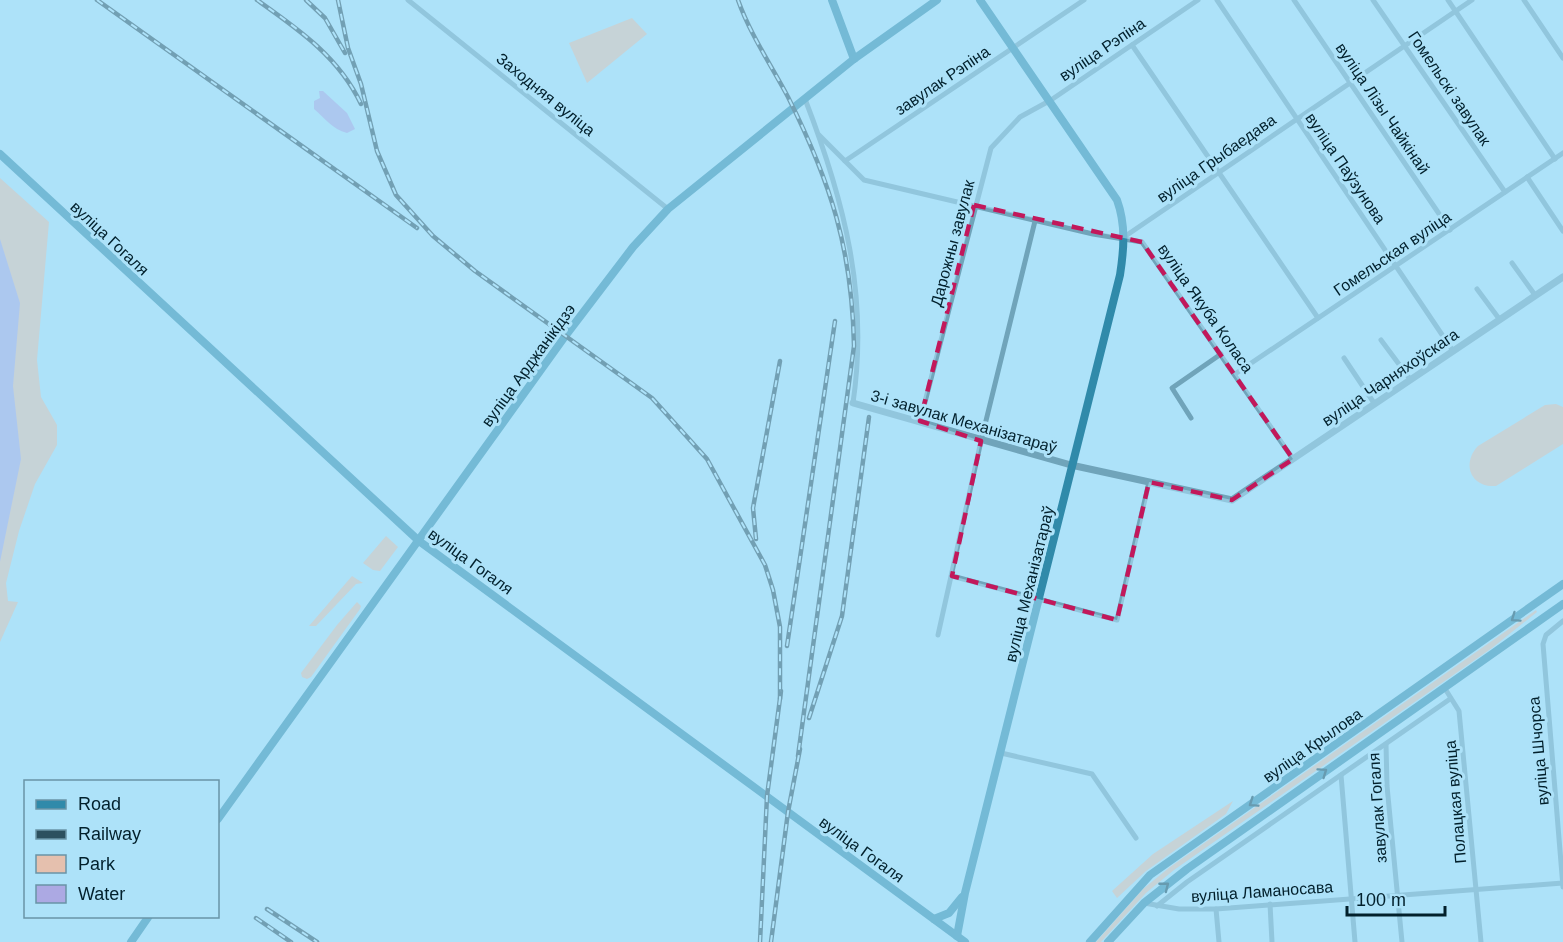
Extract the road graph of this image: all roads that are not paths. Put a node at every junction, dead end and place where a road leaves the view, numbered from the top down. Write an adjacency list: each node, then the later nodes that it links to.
1 (408, 0): 32 (street, Заходняя вуліца)
2 (832, 0): 18 (main road)
3 (937, 0): 18 (main road, вуліца Арджанікідзэ)
4 (980, 0): 16 (main road)
5 (1084, 0): 16 (street, завулак Рэпіна)
6 (1198, 0): 14 (street, вуліца Рэпіна)
7 (1217, 0): 22 (street, вуліца Паўзунова)
8 (1294, 0): 19 (street, вуліца Лізы Чайкінай)
9 (1373, 0): 15 (street, Гомельскі завулак)
10 (1448, 0): 13 (street)
11 (1472, 0): 13 (street, вуліца Грыбаедава)
12 (1524, 0): 17 (street)
13 (1455, 11): 15 (street, вуліца Грыбаедава); 26 (street)
14 (1132, 45): 21 (street, вуліца Рэпіна); 28 (street)
15 (1404, 46): 19 (street, вуліца Грыбаедава); 30 (street, Гомельскі завулак)
16 (1014, 48): 21 (main road); 27 (street, завулак Рэпіна)
17 (1563, 58)
18 (854, 59): 20 (main road, вуліца Арджанікідзэ)
19 (1350, 83): 22 (street, вуліца Грыбаедава); 34 (street, вуліца Лізы Чайкінай)
20 (805, 99): 23 (street, 3-і завулак Механізатараў); 32 (main road, вуліца Арджанікідзэ)
21 (1051, 100): 31 (street, Дарожны завулак); 36 (main road)
22 (1296, 119): 28 (street, вуліца Грыбаедава); 38 (street, вуліца Паўзунова)
23 (819, 135): 27 (street); 50 (street, 3-і завулак Механізатараў)
24 (1563, 153): 26 (street, Гомельская вуліца)
25 (0, 154): 59 (main road, вуліца Гогаля)
26 (1555, 159): 29 (street, Гомельская вуліца)
27 (845, 161): 31 (street)
28 (1219, 174): 36 (street, вуліца Грыбаедава); 42 (street)
29 (1527, 177): 30 (street, Гомельская вуліца); 35 (street)
30 (1505, 192): 34 (street, Гомельская вуліца)
31 (975, 205): 33 (street); 53 (street, Дарожны завулак)
32 (668, 209): 59 (main road, вуліца Арджанікідзэ)
33 (1035, 220): 36 (street); 54 (street)
34 (1450, 230): 38 (street, Гомельская вуліца)
35 (1563, 231)
36 (1124, 237): 46 (street, вуліца Якуба Коласа); 56 (main road, вуліца Механізатараў)
37 (1512, 264): 41 (street)
38 (1397, 266): 42 (street, Гомельская вуліца); 45 (street, вуліца Паўзунова)
39 (1563, 277): 41 (street, вуліца Чарняхоўскага)
40 (1477, 289): 43 (street)
41 (1535, 295): 43 (street, вуліца Чарняхоўскага)
42 (1318, 318): 48 (street, Гомельская вуліца)
43 (1500, 320): 45 (street, вуліца Чарняхоўскага)
44 (1381, 340): 49 (street)
45 (1453, 351): 49 (street, вуліца Чарняхоўскага)
46 (1221, 354): 48 (street, вуліца Якуба Коласа); 52 (street)
47 (1344, 358): 51 (street)
48 (1235, 374): 55 (street, вуліца Якуба Коласа)
49 (1410, 379): 51 (street, вуліца Чарняхоўскага)
50 (853, 404): 53 (street, 3-і завулак Механізатараў)
51 (1374, 404): 55 (street, вуліца Чарняхоўскага)
52 (1191, 418)
53 (920, 421): 54 (street, 3-і завулак Механізатараў)
54 (981, 441): 56 (street, 3-і завулак Механізатараў); 60 (street)
55 (1293, 459): 58 (street, вуліца Чарняхоўскага)
56 (1071, 465): 57 (street, 3-і завулак Механізатараў); 62 (main road, вуліца Механізатараў)
57 (1149, 482): 58 (street, 3-і завулак Механізатараў); 62 (street)
58 (1232, 500)
59 (419, 541): 73 (main road, вуліца Арджанікідзэ); 86 (main road, вуліца Гогаля)
60 (952, 576): 62 (street); 67 (street)
61 (1563, 584): 63 (main road, вуліца Крылова)
62 (1039, 599): 71 (main road, вуліца Механізатараў)
63 (1539, 601): 65 (main road); 91 (main road, вуліца Крылова, one-way to 91)
64 (1563, 604): 65 (main road, вуліца Крылова)
65 (1547, 616): 68 (main road, вуліца Крылова)
66 (1563, 621): 75 (street, вуліца Шчорса)
67 (938, 635)
68 (1444, 687): 69 (street, Полацкая вуліца); 81 (main road, вуліца Крылова, one-way to 68)
69 (1450, 699): 70 (street); 77 (street, Полацкая вуліца)
70 (1386, 744): 72 (street); 79 (street, завулак Гогаля)
71 (1001, 753): 74 (street); 78 (main road, вуліца Механізатараў)
72 (1341, 775): 80 (street); 83 (street)
73 (219, 818)
74 (1136, 838)
75 (1563, 883): 76 (street, вуліца Шчорса); 77 (street, вуліца Ламаносава)
76 (1563, 887)
77 (1477, 889): 79 (street, вуліца Ламаносава); 96 (street, Полацкая вуліца)
78 (965, 893): 86 (main road); 87 (main road, вуліца Механізатараў)
79 (1397, 895): 80 (street, вуліца Ламаносава); 95 (street, завулак Гогаля)
80 (1351, 898): 82 (street, вуліца Ламаносава); 94 (street)
81 (1144, 903): 83 (street, вуліца Ламаносава); 92 (main road, вуліца Крылова)
82 (1270, 904): 84 (street, вуліца Ламаносава); 88 (street)
83 (1157, 906): 84 (street, вуліца Ламаносава)
84 (1216, 909): 93 (street)
85 (148, 918): 89 (main road)
86 (934, 919): 87 (main road, вуліца Гогаля)
87 (957, 936): 90 (main road, вуліца Гогаля)
88 (1272, 940)
89 (131, 942)
90 (965, 942)
91 (1090, 942)
92 (1108, 942)
93 (1219, 942)
94 (1355, 942)
95 (1402, 942)
96 (1481, 942)

